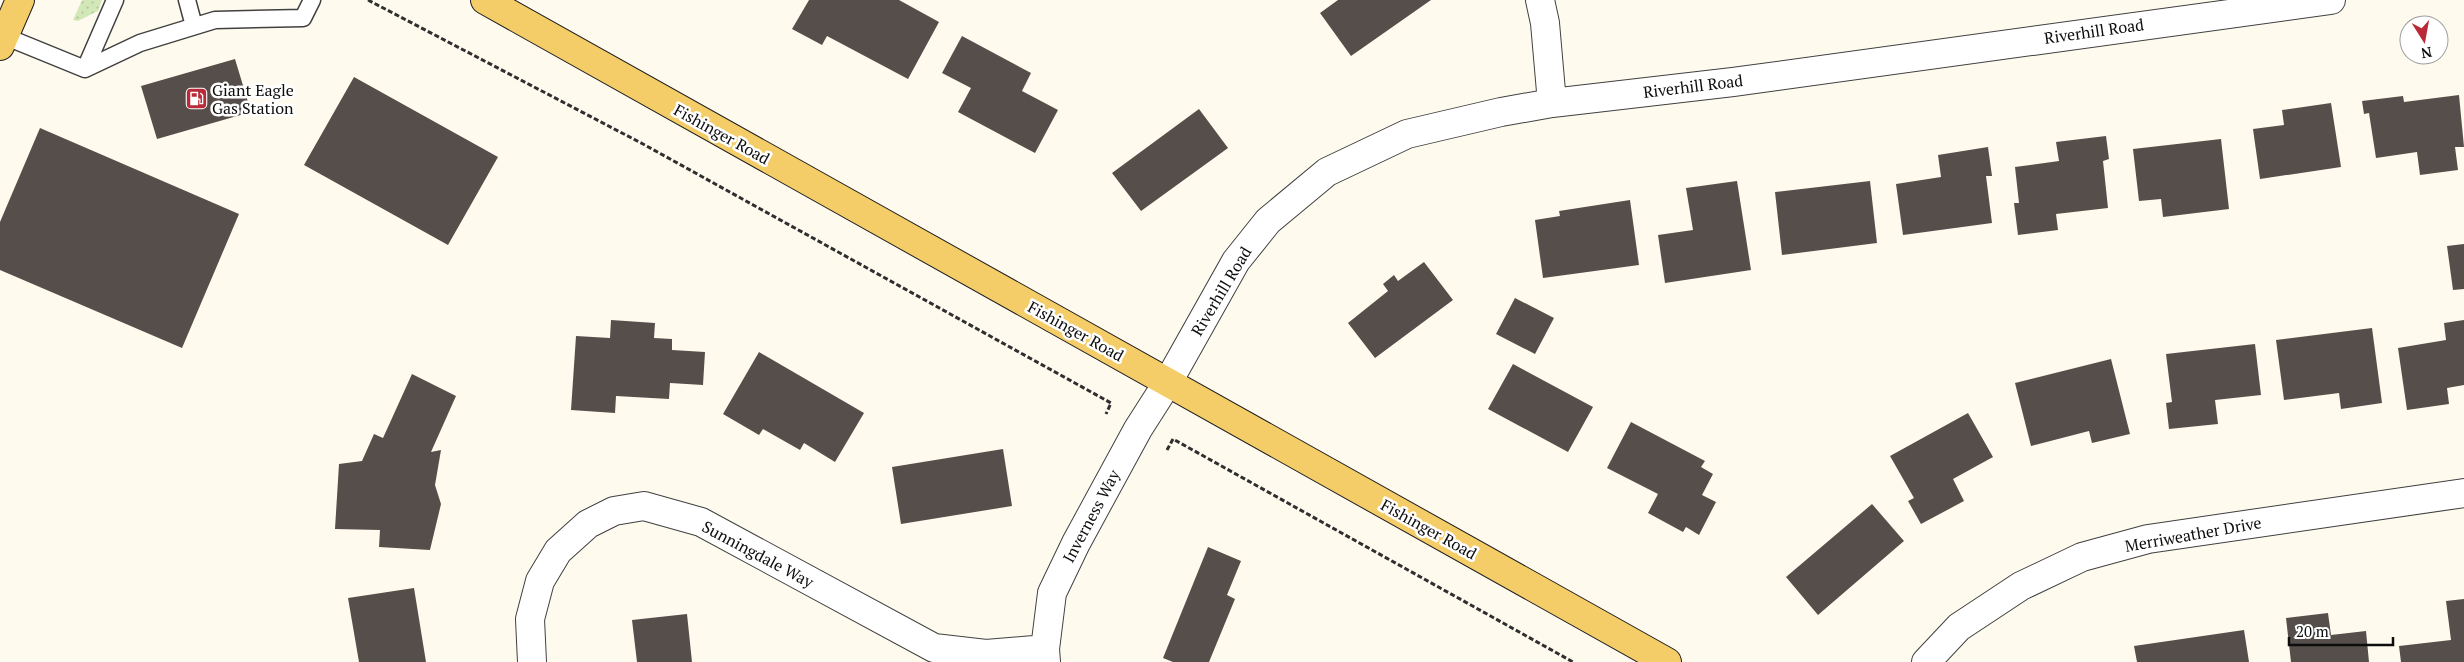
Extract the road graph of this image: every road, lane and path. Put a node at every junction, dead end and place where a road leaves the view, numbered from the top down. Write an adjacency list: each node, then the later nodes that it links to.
1 (20, 0): 10 (main road)
2 (116, 0): 11 (lane)
3 (187, 0): 9 (lane)
4 (312, 0): 9 (lane)
5 (368, 0): 14 (path)
6 (486, 0): 13 (main road, Fishinger Road)
7 (1540, 0): 12 (street)
8 (2331, 0): 12 (street, Riverhill Road)
9 (194, 26): 11 (lane)
10 (2, 41): 11 (lane)
11 (85, 69)
12 (1552, 103): 13 (street, Riverhill Road)
13 (1168, 382): 17 (street, Inverness Way); 20 (main road, Fishinger Road)
14 (1106, 414)
15 (1167, 450): 19 (path)
16 (2464, 493): 21 (street, Merriweather Drive)
17 (1046, 655): 18 (street, Sunningdale Way)
18 (532, 662)
19 (1572, 662)
20 (1667, 662)
21 (1926, 662)

